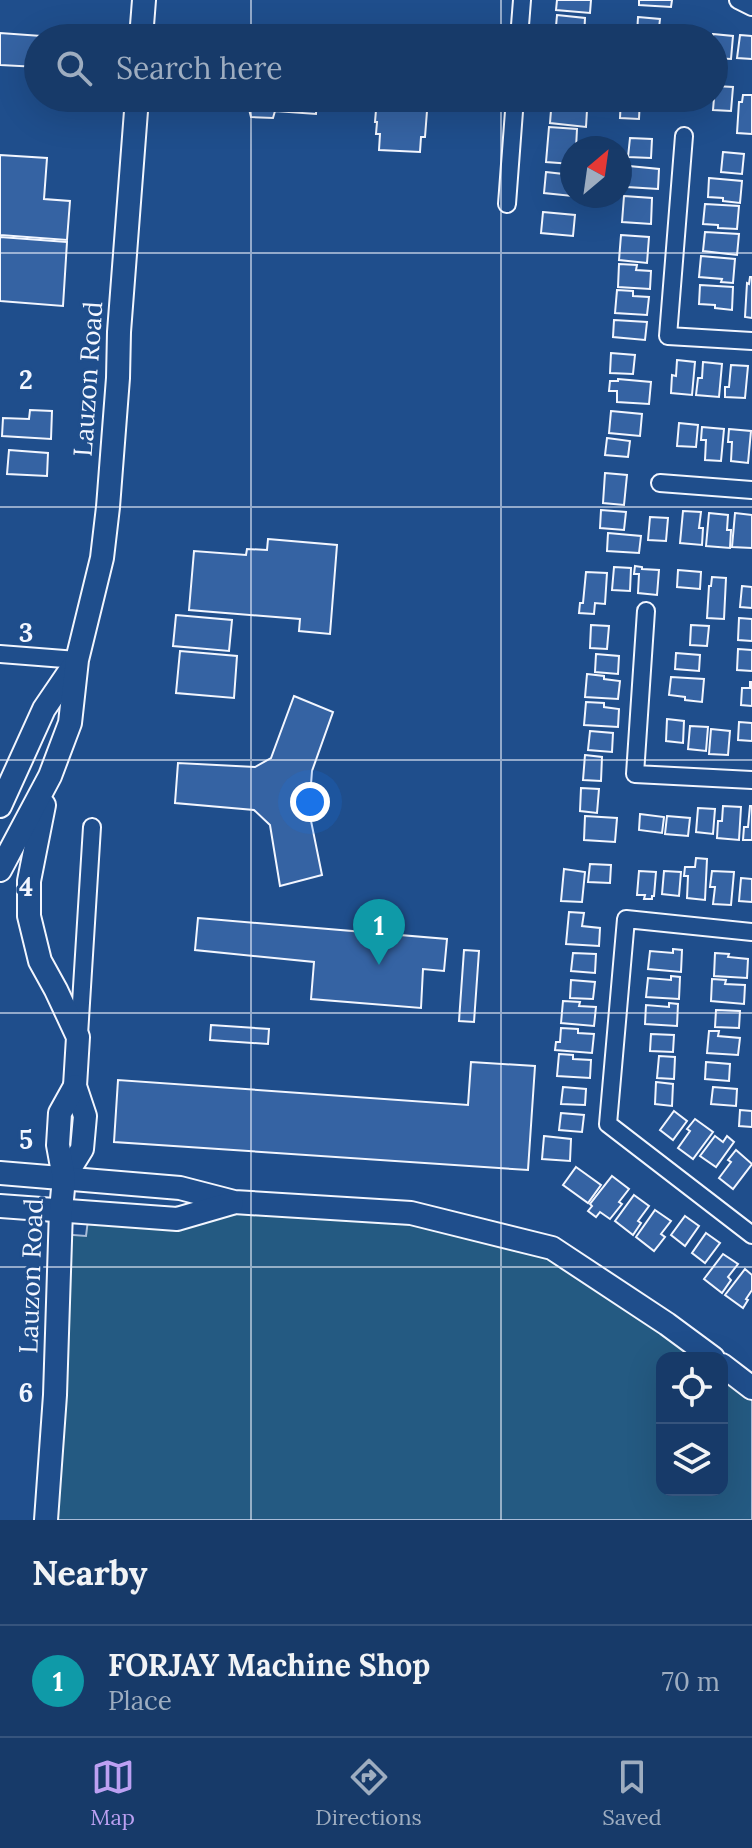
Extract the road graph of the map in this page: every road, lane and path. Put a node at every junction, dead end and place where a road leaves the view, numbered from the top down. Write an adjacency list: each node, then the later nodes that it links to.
1 (144, 0): 5 (main road)
2 (522, 0): 6 (street)
3 (738, 0): 4 (street)
4 (752, 7)
5 (142, 24)
6 (520, 24)
7 (136, 112): 16 (main road, Lauzon Road)
8 (514, 112): 10 (street)
9 (684, 136): 11 (street)
10 (507, 204)
11 (752, 341)
12 (660, 483): 13 (street)
13 (752, 490)
14 (646, 611): 18 (street)
15 (0, 654): 16 (street)
16 (77, 660): 17 (main road); 19 (main road)
17 (50, 776): 21 (main road); 23 (main road)
18 (752, 780)
19 (0, 806)
20 (92, 827): 23 (street, Lauzon Road)
21 (0, 870)
22 (752, 932): 29 (street)
23 (78, 1037): 25 (main road, Lauzon Road)
24 (0, 1173): 25 (main road)
25 (64, 1178): 26 (main road); 28 (main road, Lauzon Road)
26 (234, 1202): 28 (main road); 30 (main road)
27 (0, 1206): 28 (main road)
28 (61, 1210): 33 (main road, Lauzon Road)
29 (752, 1235)
30 (705, 1352)
31 (728, 1370): 32 (main road)
32 (752, 1388)
33 (46, 1520)

